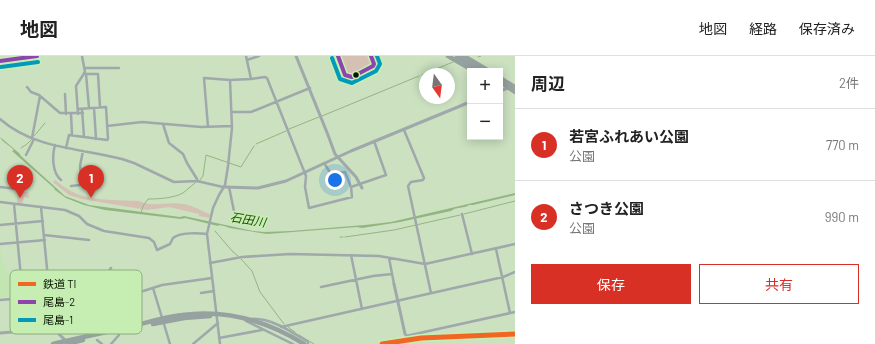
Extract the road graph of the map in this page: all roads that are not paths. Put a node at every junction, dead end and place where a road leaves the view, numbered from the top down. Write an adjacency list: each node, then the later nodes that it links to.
1 (37, 56): 10 (main road)
2 (82, 56): 11 (street)
3 (259, 56): 9 (street)
4 (296, 56): 22 (street)
5 (448, 56): 13 (highway)
6 (457, 56): 14 (highway)
7 (464, 56): 15 (highway)
8 (471, 56): 16 (highway)
9 (247, 58): 18 (street)
10 (0, 61)
11 (84, 68): 12 (street); 17 (street)
12 (119, 68)
13 (469, 68)
14 (477, 68)
15 (485, 68)
16 (486, 68)
17 (85, 74): 28 (street); 30 (street); 31 (street)
18 (251, 79): 19 (street); 26 (street)
19 (230, 80): 33 (street); 42 (street)
20 (27, 87): 25 (street)
21 (509, 87): 23 (highway)
22 (310, 88): 26 (street); 53 (street)
23 (515, 93)
24 (65, 94): 35 (street)
25 (40, 96): 35 (street); 46 (street)
26 (276, 102): 33 (street); 55 (street)
27 (467, 103): 43 (street)
28 (89, 108): 29 (street); 32 (street)
29 (94, 108): 30 (street); 47 (street)
30 (100, 108): 40 (street)
31 (78, 109): 32 (street); 37 (street)
32 (82, 109): 34 (street)
33 (231, 112): 41 (street)
34 (83, 113): 37 (street); 45 (street)
35 (66, 114): 36 (street)
36 (71, 114): 37 (street); 44 (street)
37 (78, 114)
38 (0, 119): 46 (street)
39 (163, 124): 40 (street); 42 (street); 57 (street)
40 (107, 126): 47 (street)
41 (232, 126): 42 (street); 61 (street)
42 (208, 127)
43 (404, 130): 48 (street); 86 (street)
44 (72, 135): 45 (street); 50 (street)
45 (84, 137): 47 (street)
46 (33, 139): 49 (street); 52 (street)
47 (96, 139)
48 (374, 142): 53 (street); 58 (street)
49 (55, 146): 50 (street); 56 (street)
50 (66, 148): 51 (street)
51 (83, 151): 57 (street); 59 (street)
52 (26, 155)
53 (337, 157): 54 (street); 58 (street)
54 (324, 163): 55 (street); 63 (street)
55 (305, 173): 62 (street); 63 (street)
56 (61, 180)
57 (197, 181): 61 (street)
58 (360, 184): 63 (street); 64 (street)
59 (71, 186)
60 (0, 187): 65 (street)
61 (224, 187): 62 (street); 74 (street)
62 (229, 187): 70 (street)
63 (351, 187)
64 (362, 188)
65 (17, 189)
66 (0, 202): 67 (street)
67 (14, 204): 68 (street); 72 (street)
68 (41, 207): 71 (street); 74 (street)
69 (462, 214): 82 (street)
70 (235, 216)
71 (43, 221): 72 (street); 75 (street)
72 (16, 224): 73 (street); 78 (street)
73 (0, 225)
74 (207, 234): 85 (street)
75 (44, 235): 76 (street); 77 (street)
76 (45, 240): 78 (street); 88 (street)
77 (89, 240)
78 (18, 242): 79 (street); 87 (street)
79 (0, 244)
80 (515, 244): 81 (street)
81 (496, 249): 82 (street); 91 (street)
82 (472, 254): 86 (street)
83 (351, 255): 84 (street); 85 (street); 93 (street)
84 (389, 258): 86 (street); 90 (street)
85 (210, 263): 92 (street)
86 (425, 264): 100 (street)
87 (20, 270)
88 (48, 270)
89 (515, 272): 91 (street)
90 (392, 274): 93 (street); 94 (street)
91 (503, 277): 100 (street); 106 (street)
92 (212, 278): 96 (street); 98 (street)
93 (356, 280): 95 (street); 104 (street)
94 (394, 284): 103 (street)
95 (321, 287)
96 (153, 288): 97 (street); 108 (street)
97 (142, 291)
98 (214, 291): 99 (street); 107 (street)
99 (201, 293)
100 (431, 293): 103 (street)
101 (10, 299): 102 (street)
102 (0, 300)
103 (398, 301): 104 (street); 121 (street)
104 (362, 309): 113 (street)
105 (515, 312): 106 (street)
106 (510, 313): 121 (street)
107 (217, 315): 108 (highway); 109 (highway); 111 (street)
108 (162, 320): 110 (highway); 112 (highway); 129 (street)
109 (247, 320): 113 (street); 114 (street); 124 (highway)
110 (142, 323)
111 (218, 323): 122 (street); 130 (street)
112 (142, 325)
113 (281, 327): 133 (street)
114 (262, 329): 122 (street); 124 (street)
115 (10, 332): 116 (street)
116 (0, 333)
117 (58, 334): 125 (street)
118 (102, 334): 125 (highway)
119 (106, 334): 125 (highway)
120 (119, 334): 128 (street)
121 (406, 335): 134 (street)
122 (219, 338): 131 (street)
123 (97, 340): 127 (street)
124 (296, 342): 132 (highway)
125 (68, 343): 126 (highway)
126 (53, 344)
127 (102, 344)
128 (111, 344)
129 (170, 344)
130 (193, 344)
131 (220, 344)
132 (304, 344)
133 (308, 344)
134 (408, 344)

